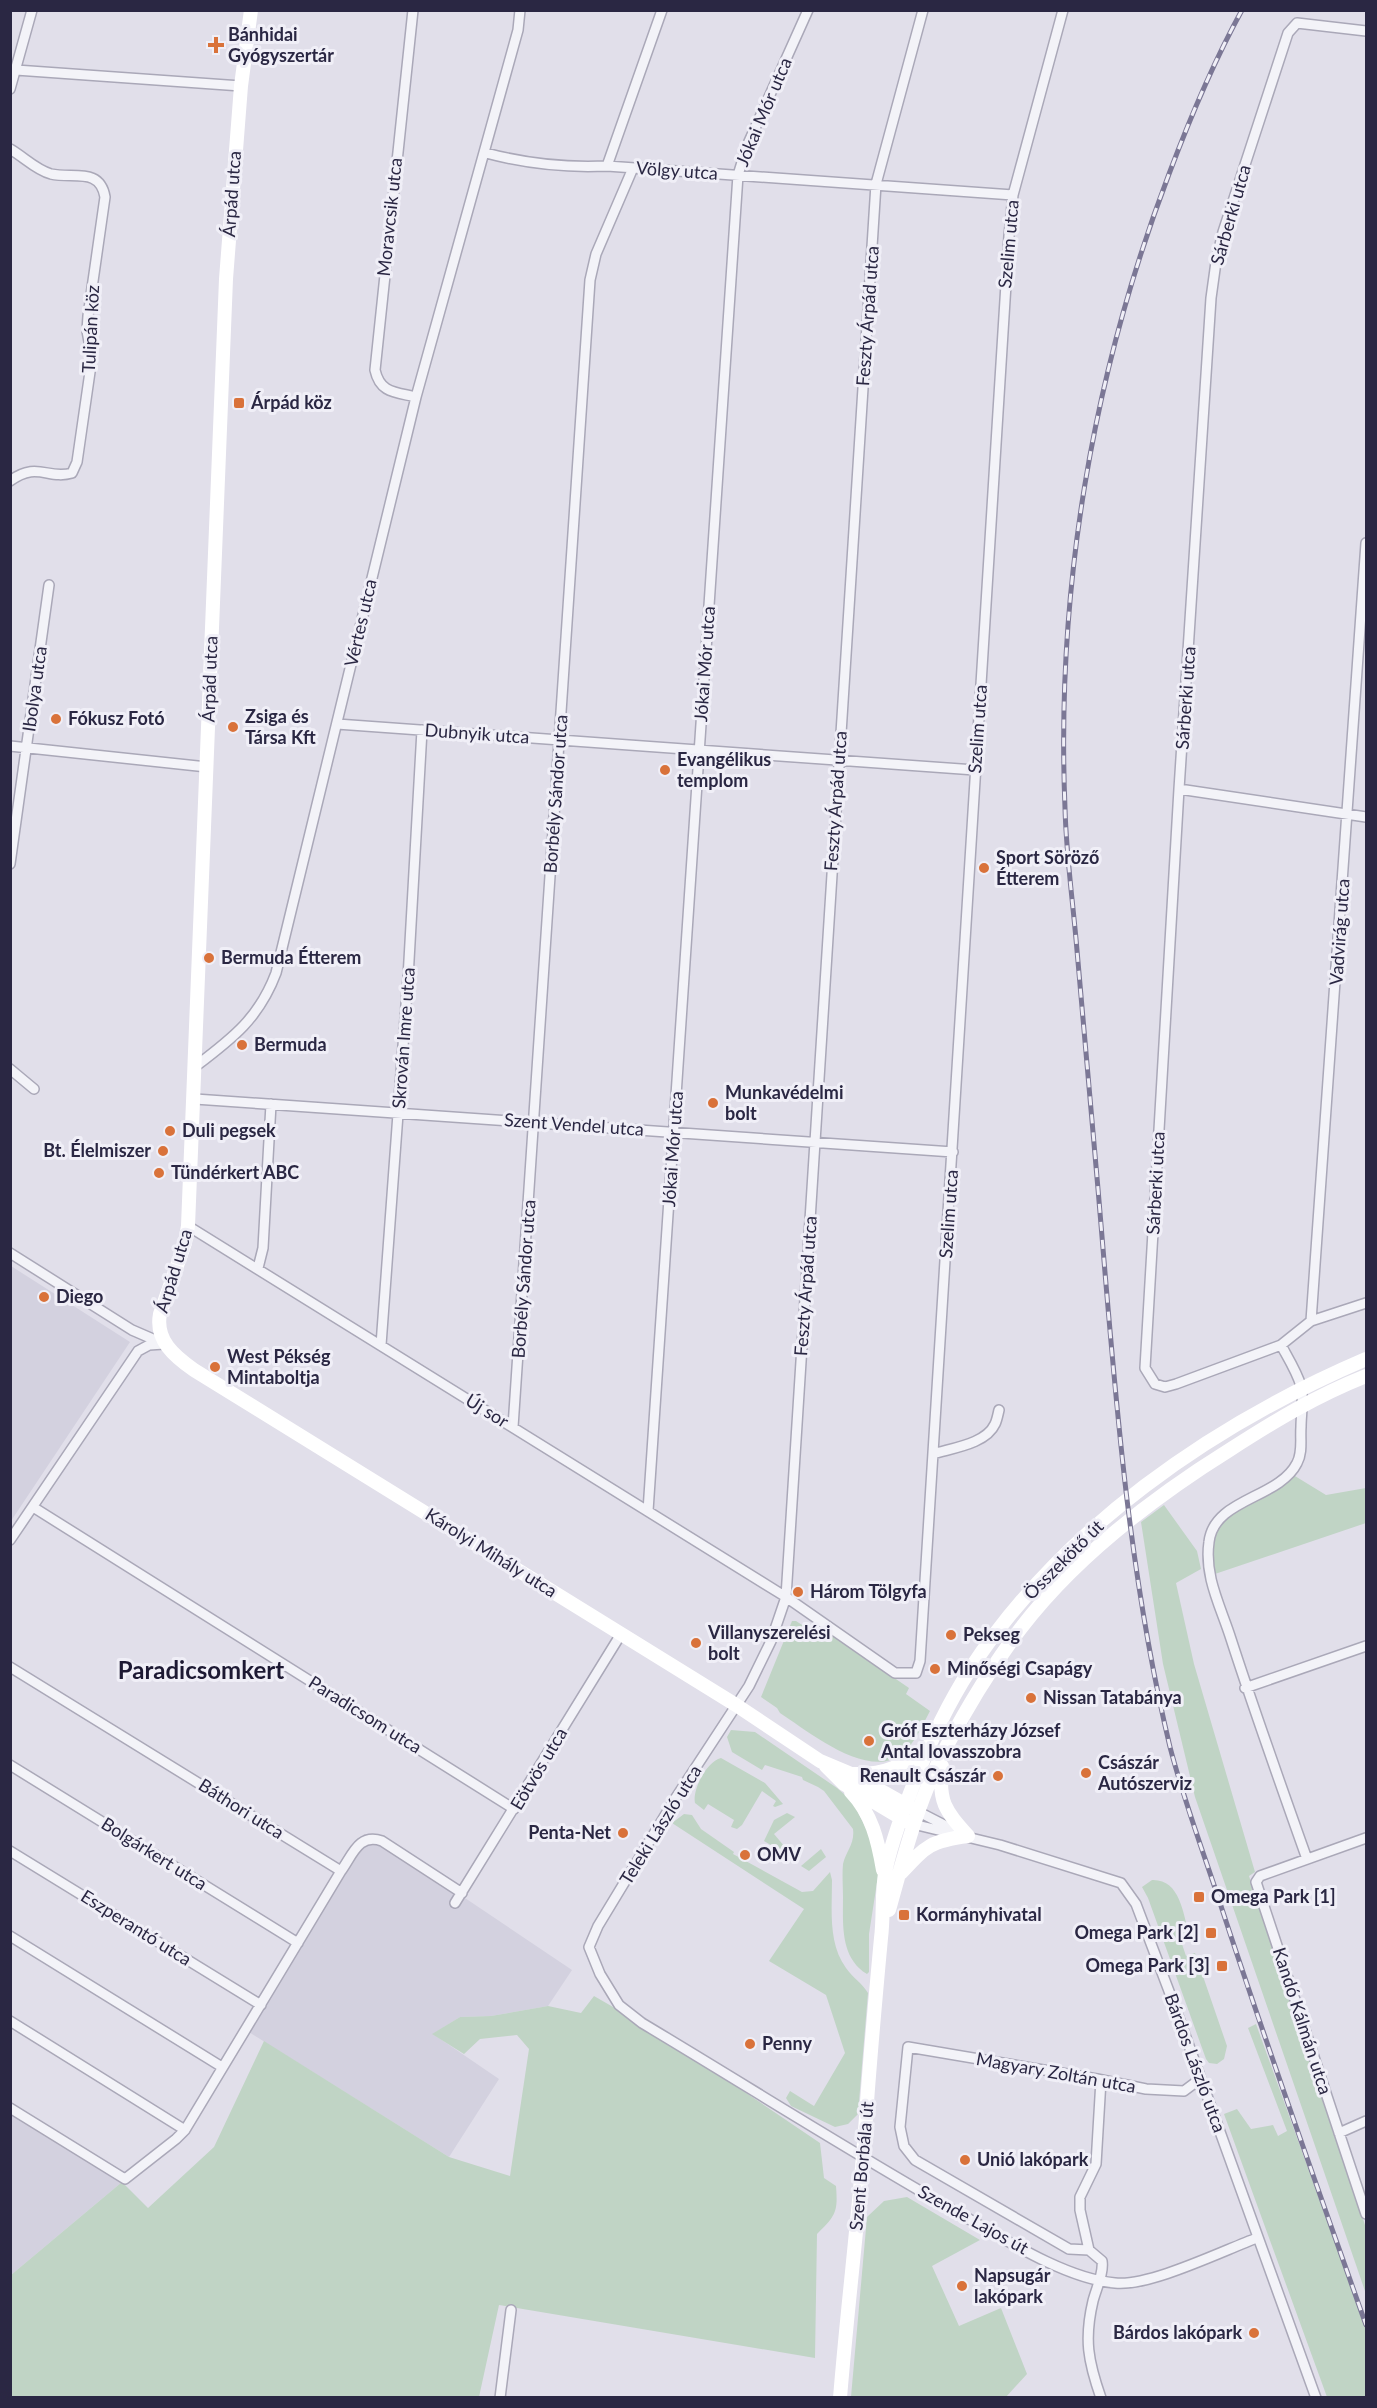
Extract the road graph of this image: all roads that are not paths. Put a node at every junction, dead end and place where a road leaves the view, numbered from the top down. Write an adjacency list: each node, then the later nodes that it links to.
1 (32, 10): 10 (street)
2 (251, 10): 11 (street, Árpád utca)
3 (413, 10): 20 (street, Moravcsik utca)
4 (520, 10): 14 (street, Vértes utca)
5 (662, 10): 15 (street)
6 (808, 10): 17 (street, Jókai Mór utca)
7 (923, 10): 18 (street, Feszty Árpád utca)
8 (1063, 10): 19 (street, Szelim utca)
9 (1366, 31): 33 (street, Sárberki utca)
10 (16, 70): 11 (street); 12 (street)
11 (241, 86): 31 (street, Árpád utca)
12 (10, 89)
13 (10, 149): 21 (street, Tulipán köz)
14 (486, 153): 15 (street, Völgy utca); 20 (street, Vértes utca)
15 (607, 166): 16 (street, Völgy utca)
16 (633, 168): 17 (street, Völgy utca); 26 (street, Borbély Sándor utca)
17 (738, 175): 18 (street, Völgy utca); 29 (street, Jókai Mór utca)
18 (876, 184): 19 (street, Völgy utca); 30 (street, Feszty Árpád utca)
19 (1013, 195): 32 (street, Szelim utca)
20 (416, 397): 24 (street, Vértes utca)
21 (10, 481)
22 (1366, 543): 34 (street, Vadvirág utca)
23 (49, 585): 28 (street, Ibolya utca)
24 (337, 724): 25 (street, Dubnyik utca); 37 (street, Vértes utca)
25 (422, 730): 26 (street, Dubnyik utca); 42 (street, Skrován Imre utca)
26 (560, 740): 29 (street, Dubnyik utca); 43 (street, Borbély Sándor utca)
27 (10, 746): 28 (street)
28 (27, 747): 31 (street); 36 (street, Ibolya utca)
29 (699, 750): 30 (street, Dubnyik utca); 44 (street, Jókai Mór utca)
30 (839, 760): 32 (street, Dubnyik utca); 45 (street, Feszty Árpád utca)
31 (207, 767): 37 (street, Árpád utca)
32 (975, 770): 46 (street, Szelim utca)
33 (1179, 789): 34 (street); 54 (street, Sárberki utca)
34 (1349, 814): 35 (street); 51 (street, Vadvirág utca)
35 (1366, 817)
36 (10, 864)
37 (196, 1066): 40 (street, Árpád utca)
38 (10, 1069): 39 (street)
39 (34, 1089)
40 (195, 1099): 41 (street, Szent Vendel utca); 47 (street, Árpád utca)
41 (271, 1104): 42 (street, Szent Vendel utca); 49 (street)
42 (398, 1113): 43 (street, Szent Vendel utca); 53 (street, Skrován Imre utca)
43 (534, 1123): 44 (street, Szent Vendel utca); 60 (street, Borbély Sándor utca)
44 (674, 1132): 45 (street, Szent Vendel utca); 63 (street, Jókai Mór utca)
45 (815, 1142): 46 (street, Szent Vendel utca); 65 (street, Feszty Árpád utca)
46 (953, 1152): 61 (street, Szelim utca)
47 (188, 1226): 49 (street, Új sor); 52 (street, Árpád utca)
48 (10, 1253): 52 (street)
49 (258, 1268): 53 (street, Új sor)
50 (1366, 1303): 51 (street)
51 (1311, 1321): 54 (street)
52 (164, 1344): 62 (street); 66 (street, Károlyi Mihály utca)
53 (381, 1345): 60 (street, Új sor)
54 (1281, 1345): 57 (street)
55 (1366, 1359): 57 (street, Összekötő út)
56 (1366, 1376): 58 (street, Összekötő út)
57 (1302, 1388): 58 (street); 72 (street, Összekötő út)
58 (1301, 1405): 70 (street); 73 (street, Összekötő út)
59 (999, 1410): 61 (street)
60 (513, 1427): 63 (street, Új sor)
61 (933, 1454): 69 (street, Szelim utca)
62 (33, 1507): 64 (street); 76 (street, Paradicsom utca)
63 (648, 1511): 65 (street, Új sor)
64 (10, 1540)
65 (786, 1597): 69 (street, Új sor); 71 (street, Feszty Árpád utca)
66 (621, 1634): 71 (street, Károlyi Mihály utca); 76 (street, Eötvös utca)
67 (1366, 1646): 70 (street)
68 (10, 1666): 82 (street, Báthori utca)
69 (916, 1673)
70 (1245, 1688): 81 (street)
71 (736, 1705): 75 (street, Károlyi Mihály utca); 88 (street, Teleki László utca)
72 (930, 1744): 75 (street); 77 (street, Összekötő út)
73 (943, 1752): 77 (street, Összekötő út); 78 (street)
74 (10, 1765): 87 (street, Bolgárkert utca)
75 (847, 1779): 77 (street, Károlyi Mihály utca); 83 (street)
76 (514, 1809): 84 (street, Eötvös utca)
77 (909, 1815): 78 (street, Bárdos László utca); 83 (street, Szent Borbála út)
78 (968, 1836): 83 (street); 92 (street, Bárdos László utca)
79 (1366, 1838): 81 (street)
80 (10, 1851): 89 (street, Eszperantó utca)
81 (1307, 1859): 97 (street, Kandó Kálmán utca)
82 (341, 1871): 84 (street); 87 (street)
83 (891, 1878): 98 (street, Szent Borbála út)
84 (462, 1893): 85 (street, Eötvös utca)
85 (455, 1903)
86 (10, 1936): 91 (street)
87 (298, 1943): 89 (street)
88 (589, 1947): 98 (street, Szende Lajos út)
89 (261, 2005): 91 (street)
90 (10, 2021): 96 (street)
91 (222, 2067): 96 (street)
92 (1200, 2079): 93 (street, Magyary Zoltán utca); 100 (street, Bárdos László utca)
93 (1101, 2080): 101 (street); 101 (street, Magyary Zoltán utca)
94 (10, 2108): 96 (street)
95 (1366, 2121): 97 (street)
96 (185, 2130)
97 (1339, 2133): 99 (street, Kandó Kálmán utca)
98 (864, 2158): 102 (street, Szende Lajos út); 105 (street, Szent Borbála út)
99 (1366, 2214)
100 (1257, 2238): 102 (street, Szende Lajos út); 107 (street, Bárdos László utca)
101 (1089, 2250): 102 (street)
102 (1098, 2281): 106 (street)
103 (511, 2310): 104 (street)
104 (500, 2397)
105 (840, 2397)
106 (1101, 2397)
107 (1316, 2397)

